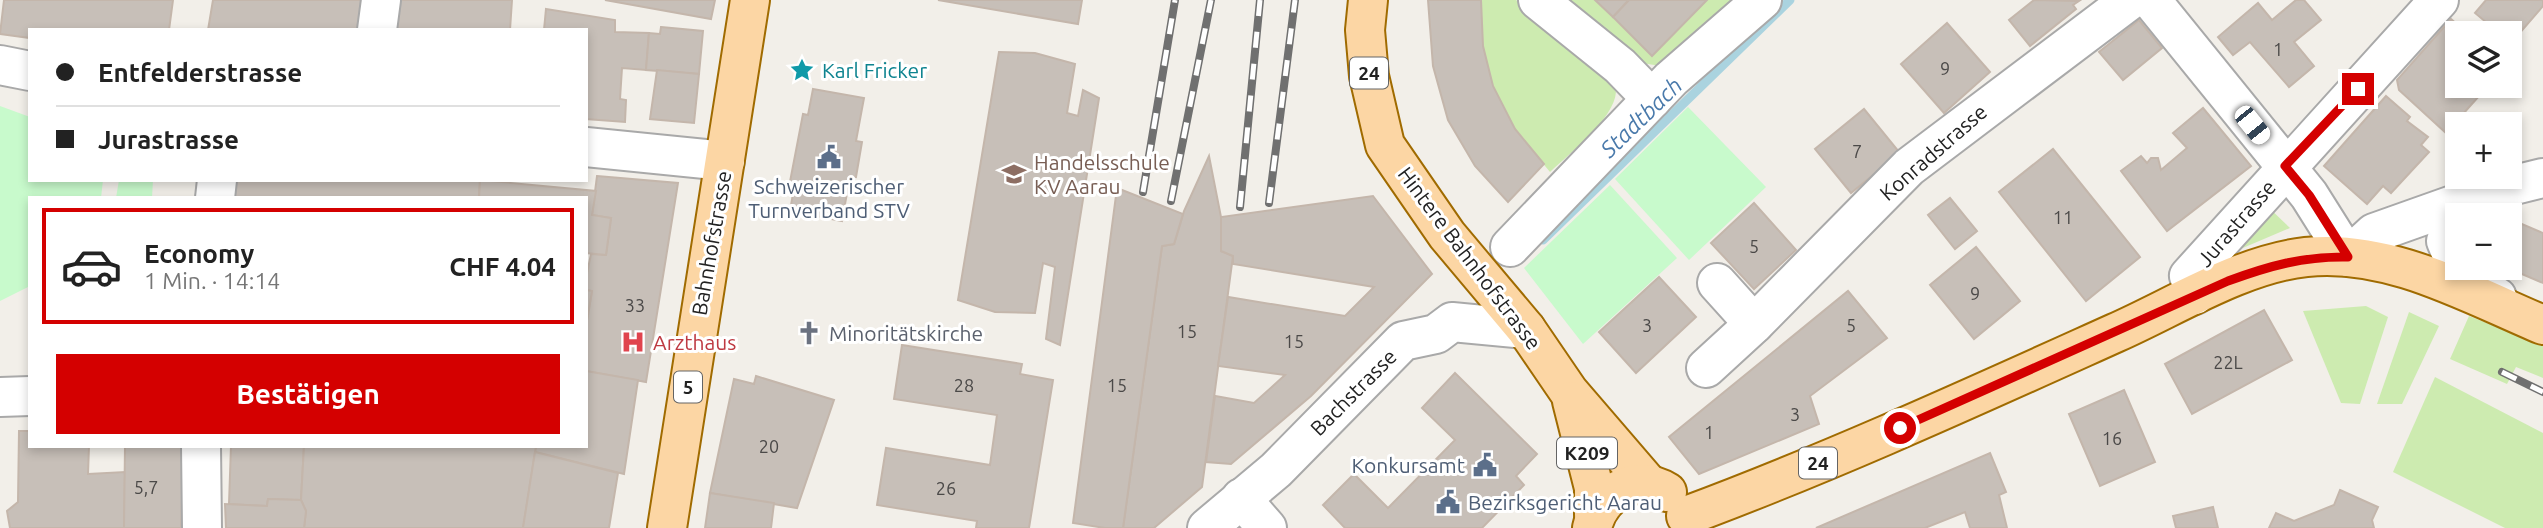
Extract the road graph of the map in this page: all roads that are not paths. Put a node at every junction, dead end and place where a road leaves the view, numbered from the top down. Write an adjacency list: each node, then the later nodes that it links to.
1 (381, 0): 9 (street)
2 (750, 0): 14 (main road, Bahnhofstrasse / 5)
3 (1368, 0): 26 (main road, Hintere Bahnhofstrasse / 24)
4 (1538, 0): 12 (street)
5 (1762, 0): 12 (street)
6 (2130, 0): 25 (street, Konradstrasse)
7 (2151, 0): 15 (street)
8 (2439, 0): 15 (street, Jurastrasse)
9 (377, 28)
10 (0, 65): 11 (street)
11 (28, 71)
12 (1652, 99): 19 (street)
13 (588, 147): 14 (street)
14 (725, 162): 37 (main road, Bahnhofstrasse / 5)
15 (2285, 166): 20 (street); 23 (street, Jurastrasse)
16 (2543, 178): 17 (street)
17 (2462, 203)
18 (2445, 209): 20 (street)
19 (1510, 247)
20 (2348, 257): 23 (main road, 24); 24 (main road, 24)
21 (2466, 280): 24 (street)
22 (1717, 283): 25 (street)
23 (2195, 295): 35 (main road, 24)
24 (2528, 319)
25 (1754, 324): 27 (street, Konradstrasse)
26 (1526, 329): 28 (main road, Hintere Bahnhofstrasse / 24); 33 (street, Bachstrasse)
27 (1706, 368)
28 (1569, 392): 32 (main road, Hintere Bahnhofstrasse / 24); 34 (main road, K209)
29 (28, 396): 30 (street)
30 (0, 397)
31 (201, 448): 36 (street)
32 (1649, 485): 34 (main road); 35 (main road, Hintere Bahnhofstrasse)
33 (1241, 498): 38 (street, Bachstrasse); 39 (street)
34 (1593, 522)
35 (1687, 522)
36 (202, 528)
37 (667, 528)
38 (1207, 528)
39 (1267, 528)

